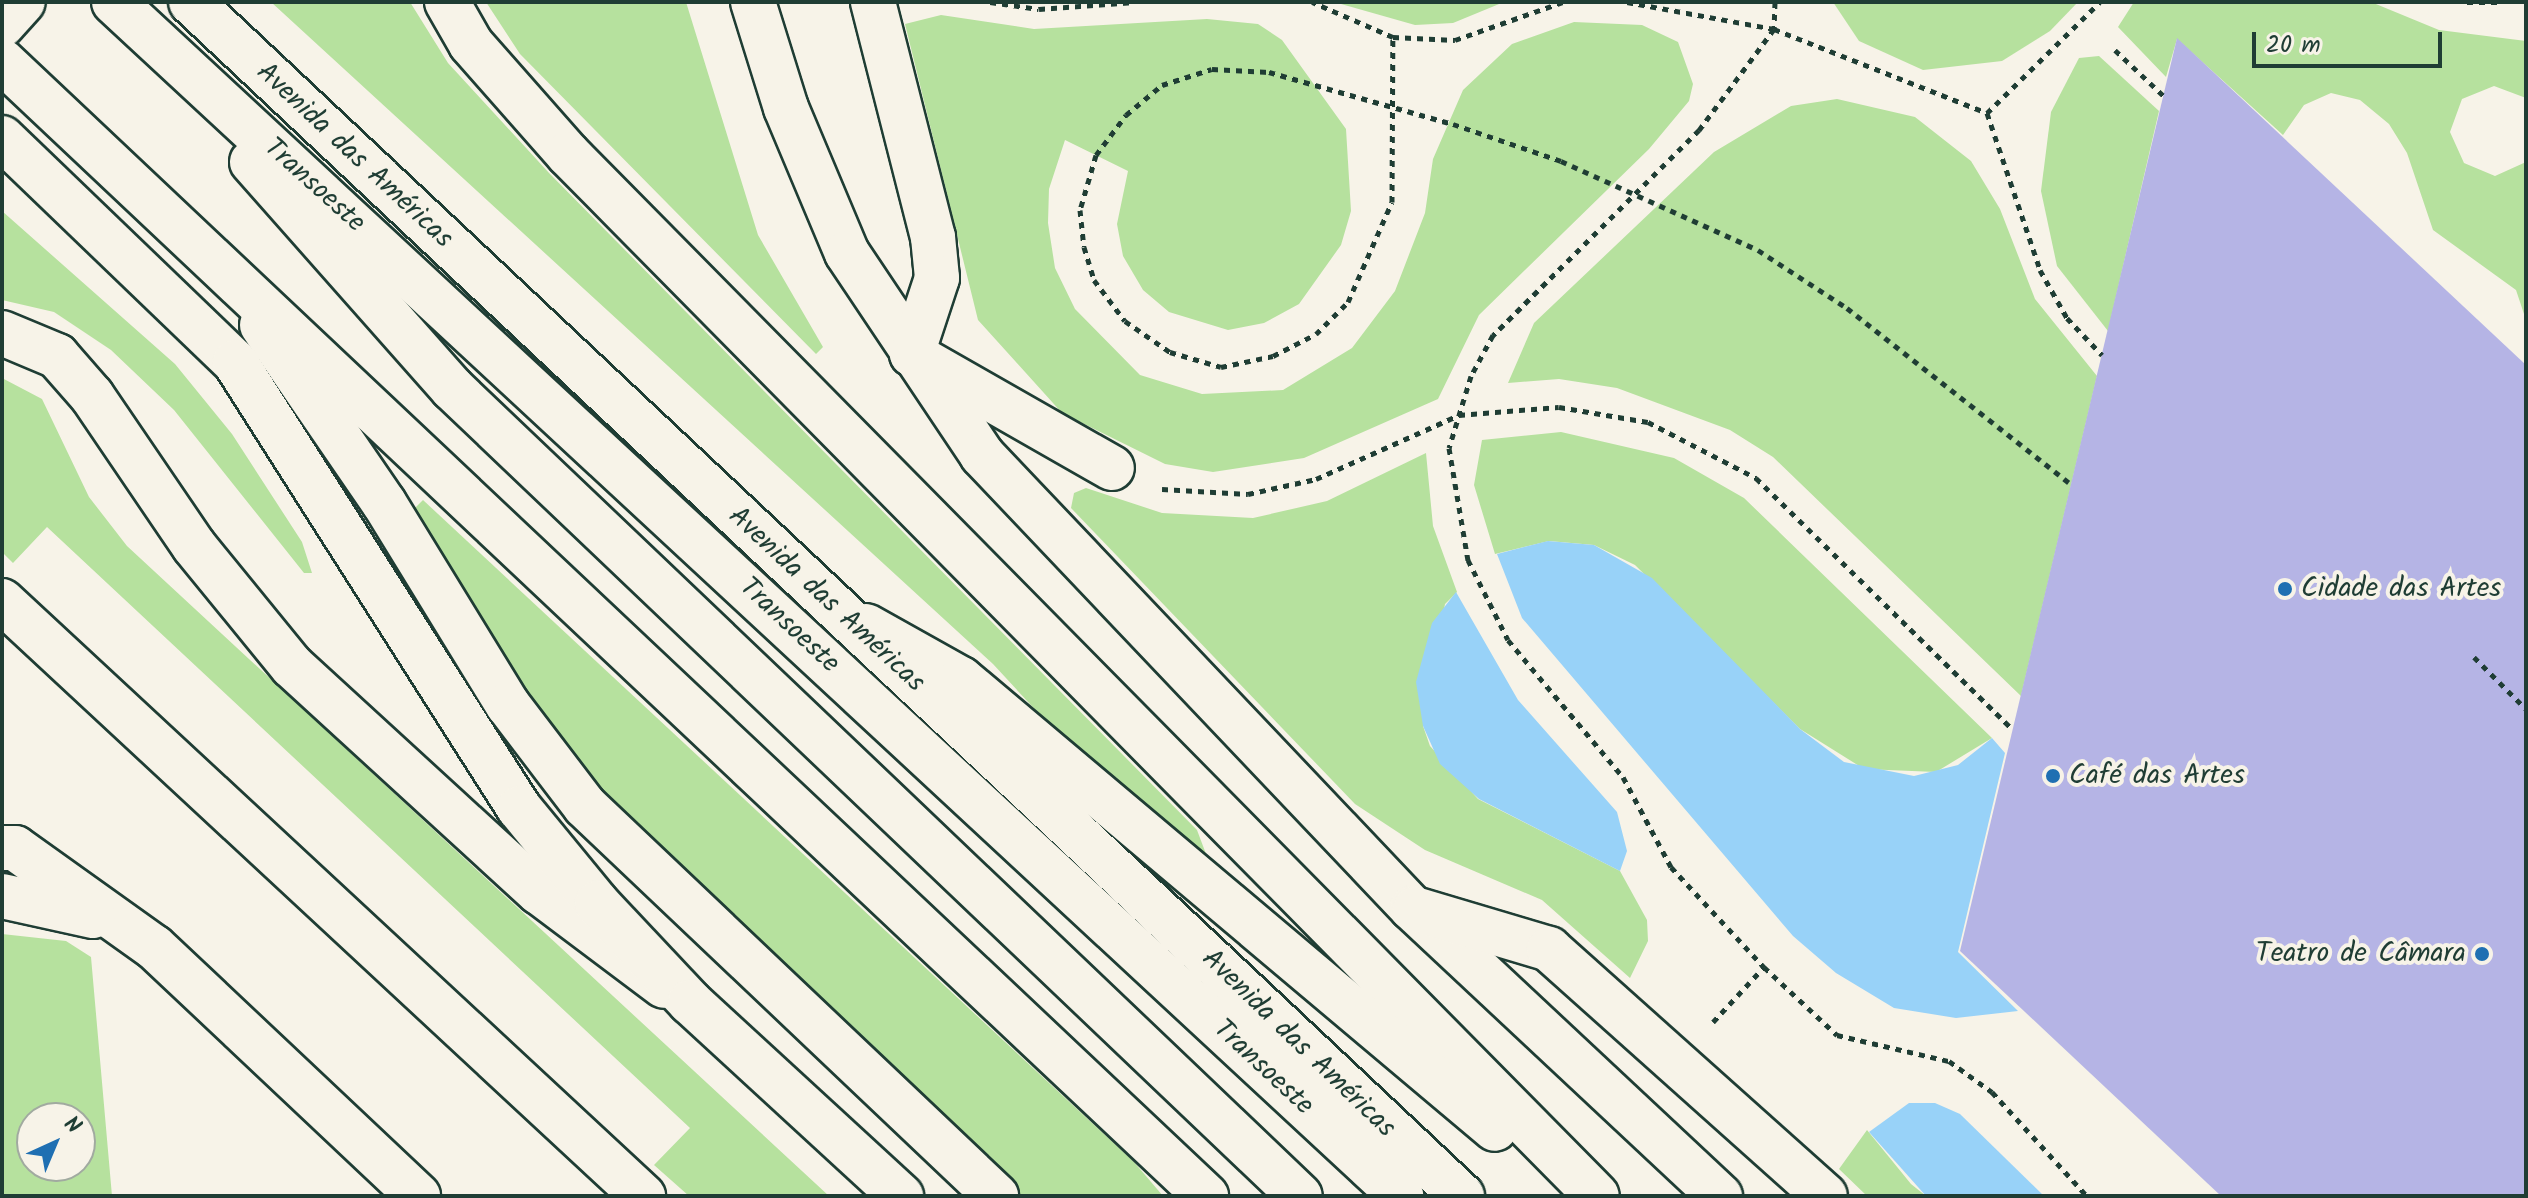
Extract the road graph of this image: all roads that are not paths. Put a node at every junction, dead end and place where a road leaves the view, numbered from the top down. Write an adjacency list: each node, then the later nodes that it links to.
1 (23, 2): 7 (main road)
2 (114, 2): 8 (main road, Transoeste)
3 (191, 2): 16 (main road, Avenida das Américas)
4 (447, 2): 23 (main road)
5 (753, 2): 13 (main road)
6 (873, 2): 13 (main road)
7 (2, 25)
8 (174, 61): 22 (main road, Transoeste); 31 (main road, Transoeste)
9 (13, 72): 11 (main road)
10 (2, 138): 21 (main road)
11 (232, 275): 27 (main road); 28 (main road)
12 (2, 333): 21 (main road)
13 (912, 354): 14 (main road); 19 (main road)
14 (1112, 468)
15 (2, 601): 25 (main road)
16 (833, 607): 23 (main road); 32 (main road, Avenida das Américas)
17 (2, 848): 20 (main road)
18 (2, 896): 20 (main road)
19 (1412, 908): 33 (main road); 34 (main road)
20 (122, 925): 24 (main road)
21 (690, 1002): 26 (main road)
22 (1247, 1147): 29 (main road, Transoeste); 30 (main road, Transoeste)
23 (1590, 1189)
24 (418, 1196)
25 (643, 1196)
26 (901, 1196)
27 (996, 1196)
28 (1206, 1196)
29 (1278, 1196)
30 (1300, 1196)
31 (1401, 1196)
32 (1462, 1196)
33 (1720, 1196)
34 (1825, 1196)

